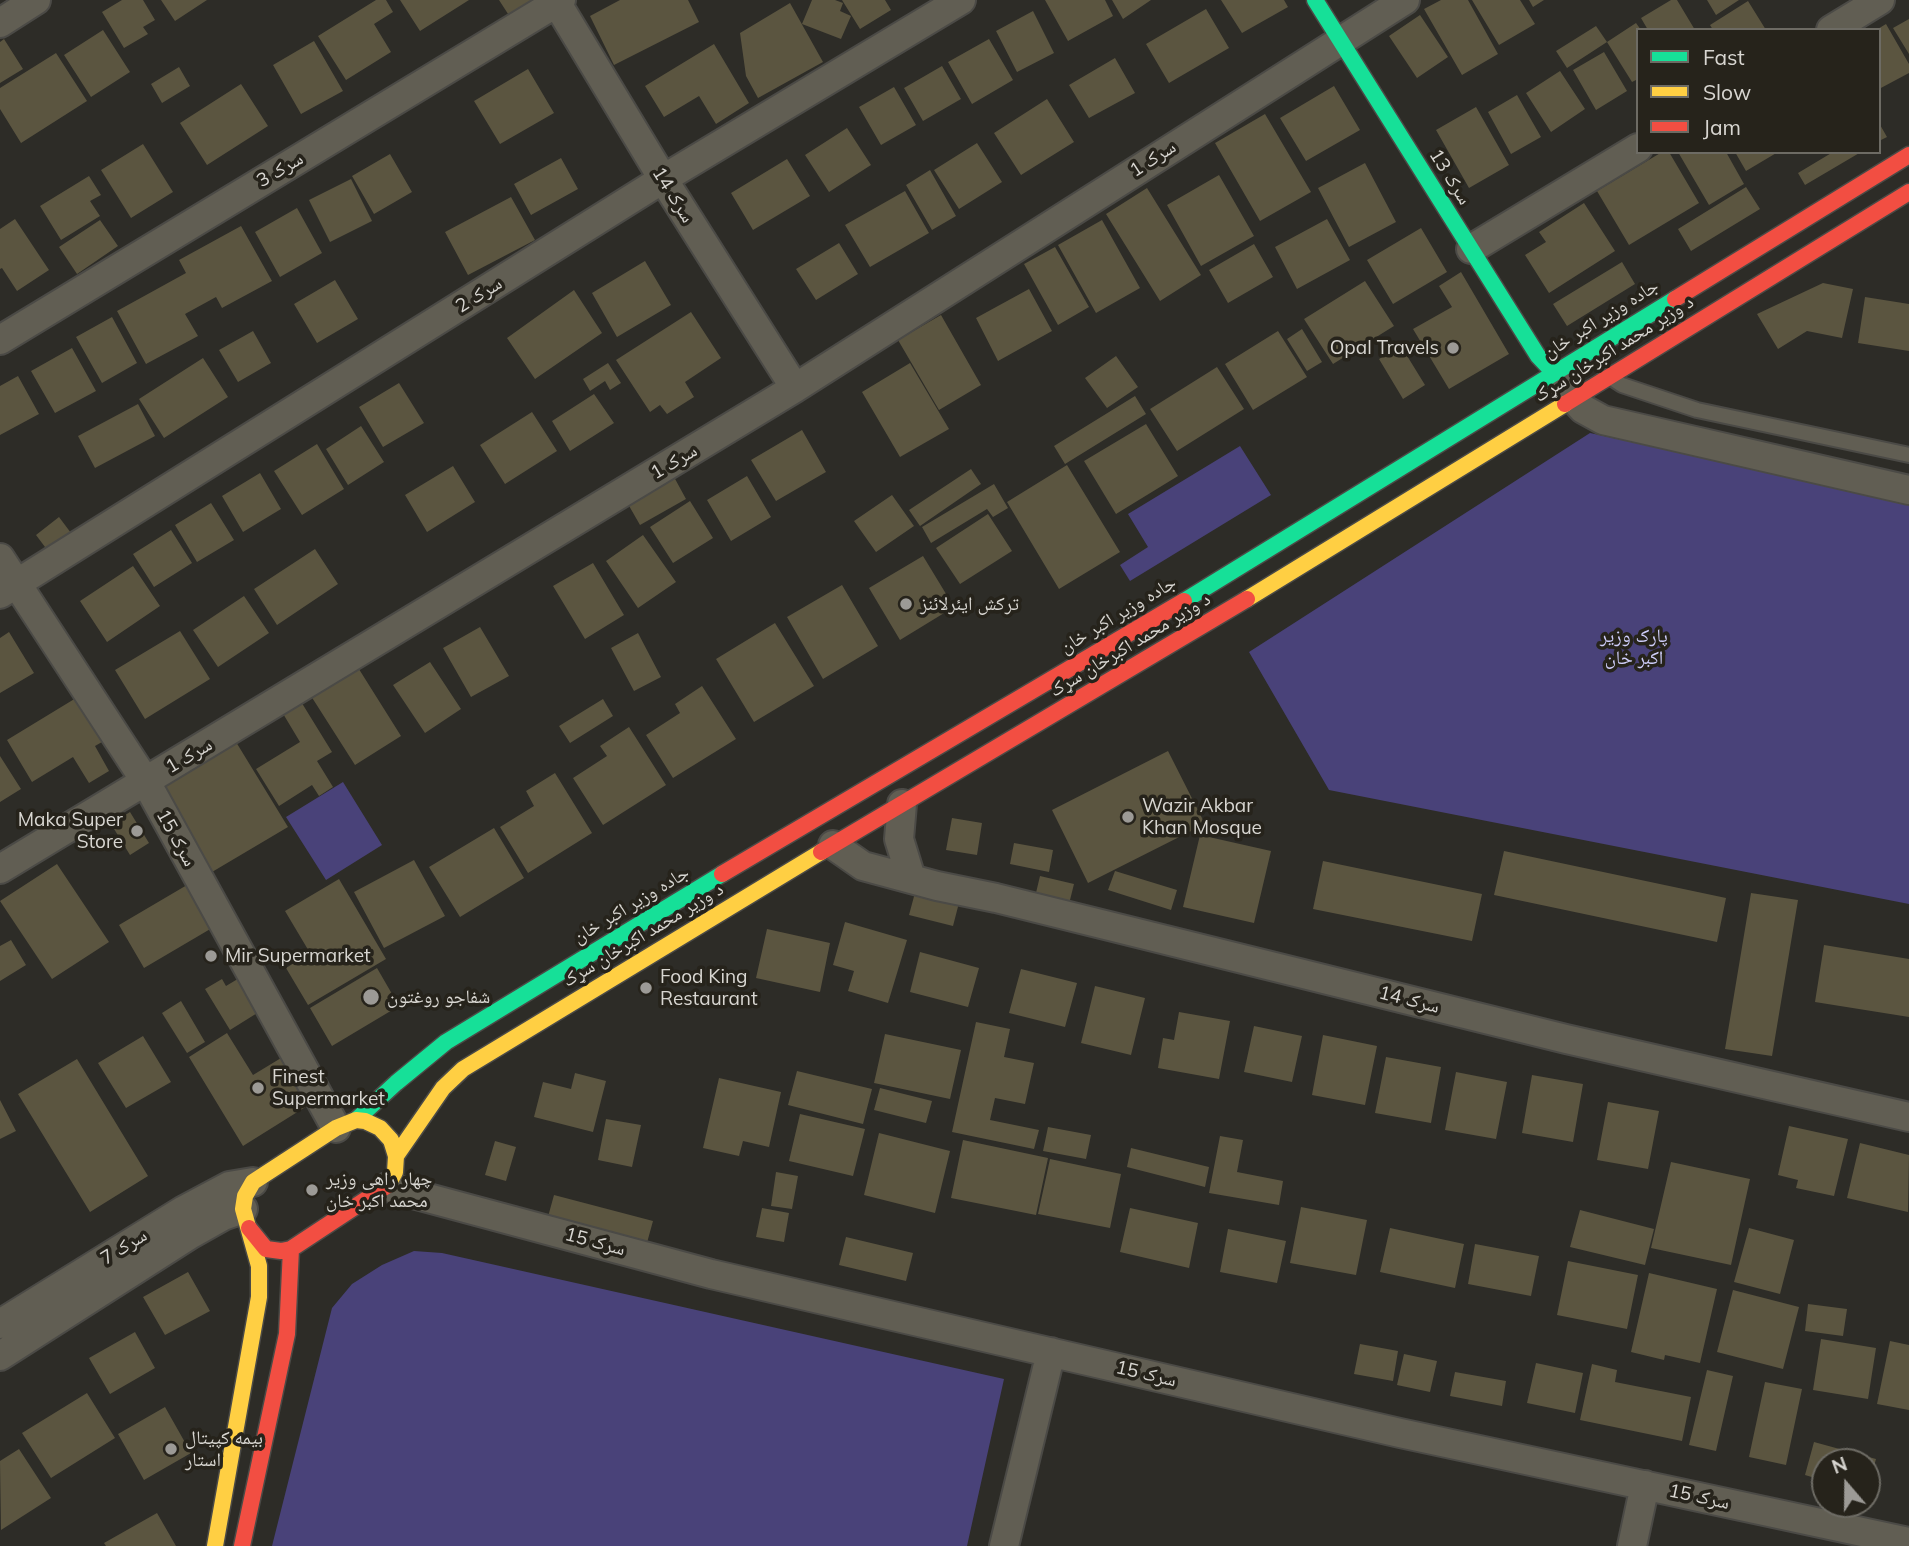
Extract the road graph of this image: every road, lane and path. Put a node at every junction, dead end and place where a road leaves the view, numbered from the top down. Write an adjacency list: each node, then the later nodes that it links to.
1 (36, 0): 7 (street)
2 (961, 0): 12 (street, سرک 2)
3 (1315, 0): 9 (main road, سرک 13)
4 (1405, 0): 9 (street, سرک 1)
5 (1880, 0): 8 (street)
6 (558, 1): 12 (street, سرک 14); 15 (street, سرک 3)
7 (0, 23)
8 (1835, 28)
9 (1339, 41): 14 (main road, سرک 13); 18 (street, سرک 1)
10 (1636, 149): 14 (street)
11 (1909, 155): 16 (main road, جاده وزیر اکبر خان)
12 (663, 179): 18 (street, سرک 14); 23 (street, سرک 2)
13 (1909, 192): 16 (main road, د وزیر محمد اکبرخان سړک)
14 (1471, 249): 17 (main road, سرک 13)
15 (0, 340)
16 (1601, 363): 17 (main road, جاده وزیر اکبر خان); 19 (main road, د وزیر محمد اکبرخان سړک); 20 (lane)
17 (1554, 373): 19 (street); 30 (main road, جاده وزیر اکبر خان)
18 (795, 388): 24 (street, سرک 1)
19 (1572, 400): 21 (street); 25 (main road, د وزیر محمد اکبرخان سړک)
20 (1909, 455)
21 (1909, 490)
22 (0, 558): 23 (street, سرک 15)
23 (8, 589): 24 (street, سرک 15)
24 (146, 782): 27 (street, سرک 1); 30 (street, سرک 15)
25 (902, 804): 26 (main road, د وزیر محمد اکبرخان سړک); 28 (street)
26 (833, 845): 28 (street, سرک 14); 31 (main road, د وزیر محمد اکبرخان سړک)
27 (0, 869)
28 (911, 878): 29 (street, سرک 14)
29 (1909, 1117)
30 (346, 1124): 31 (main road); 32 (main road, جاده وزیر اکبر خان)
31 (396, 1156): 33 (main road, د وزیر محمد اکبرخان سړک)
32 (253, 1182): 34 (main road); 36 (street, سرک 7)
33 (387, 1187): 35 (main road); 37 (street, سرک 15)
34 (246, 1219): 35 (main road); 38 (street, سرک 7); 41 (main road)
35 (291, 1249): 42 (main road)
36 (0, 1324)
37 (1051, 1352): 39 (street, سرک 15); 43 (street)
38 (0, 1356)
39 (1645, 1485): 40 (street, سرک 15); 44 (street)
40 (1909, 1542)
41 (215, 1546)
42 (242, 1546)
43 (1004, 1546)
44 (1632, 1546)

